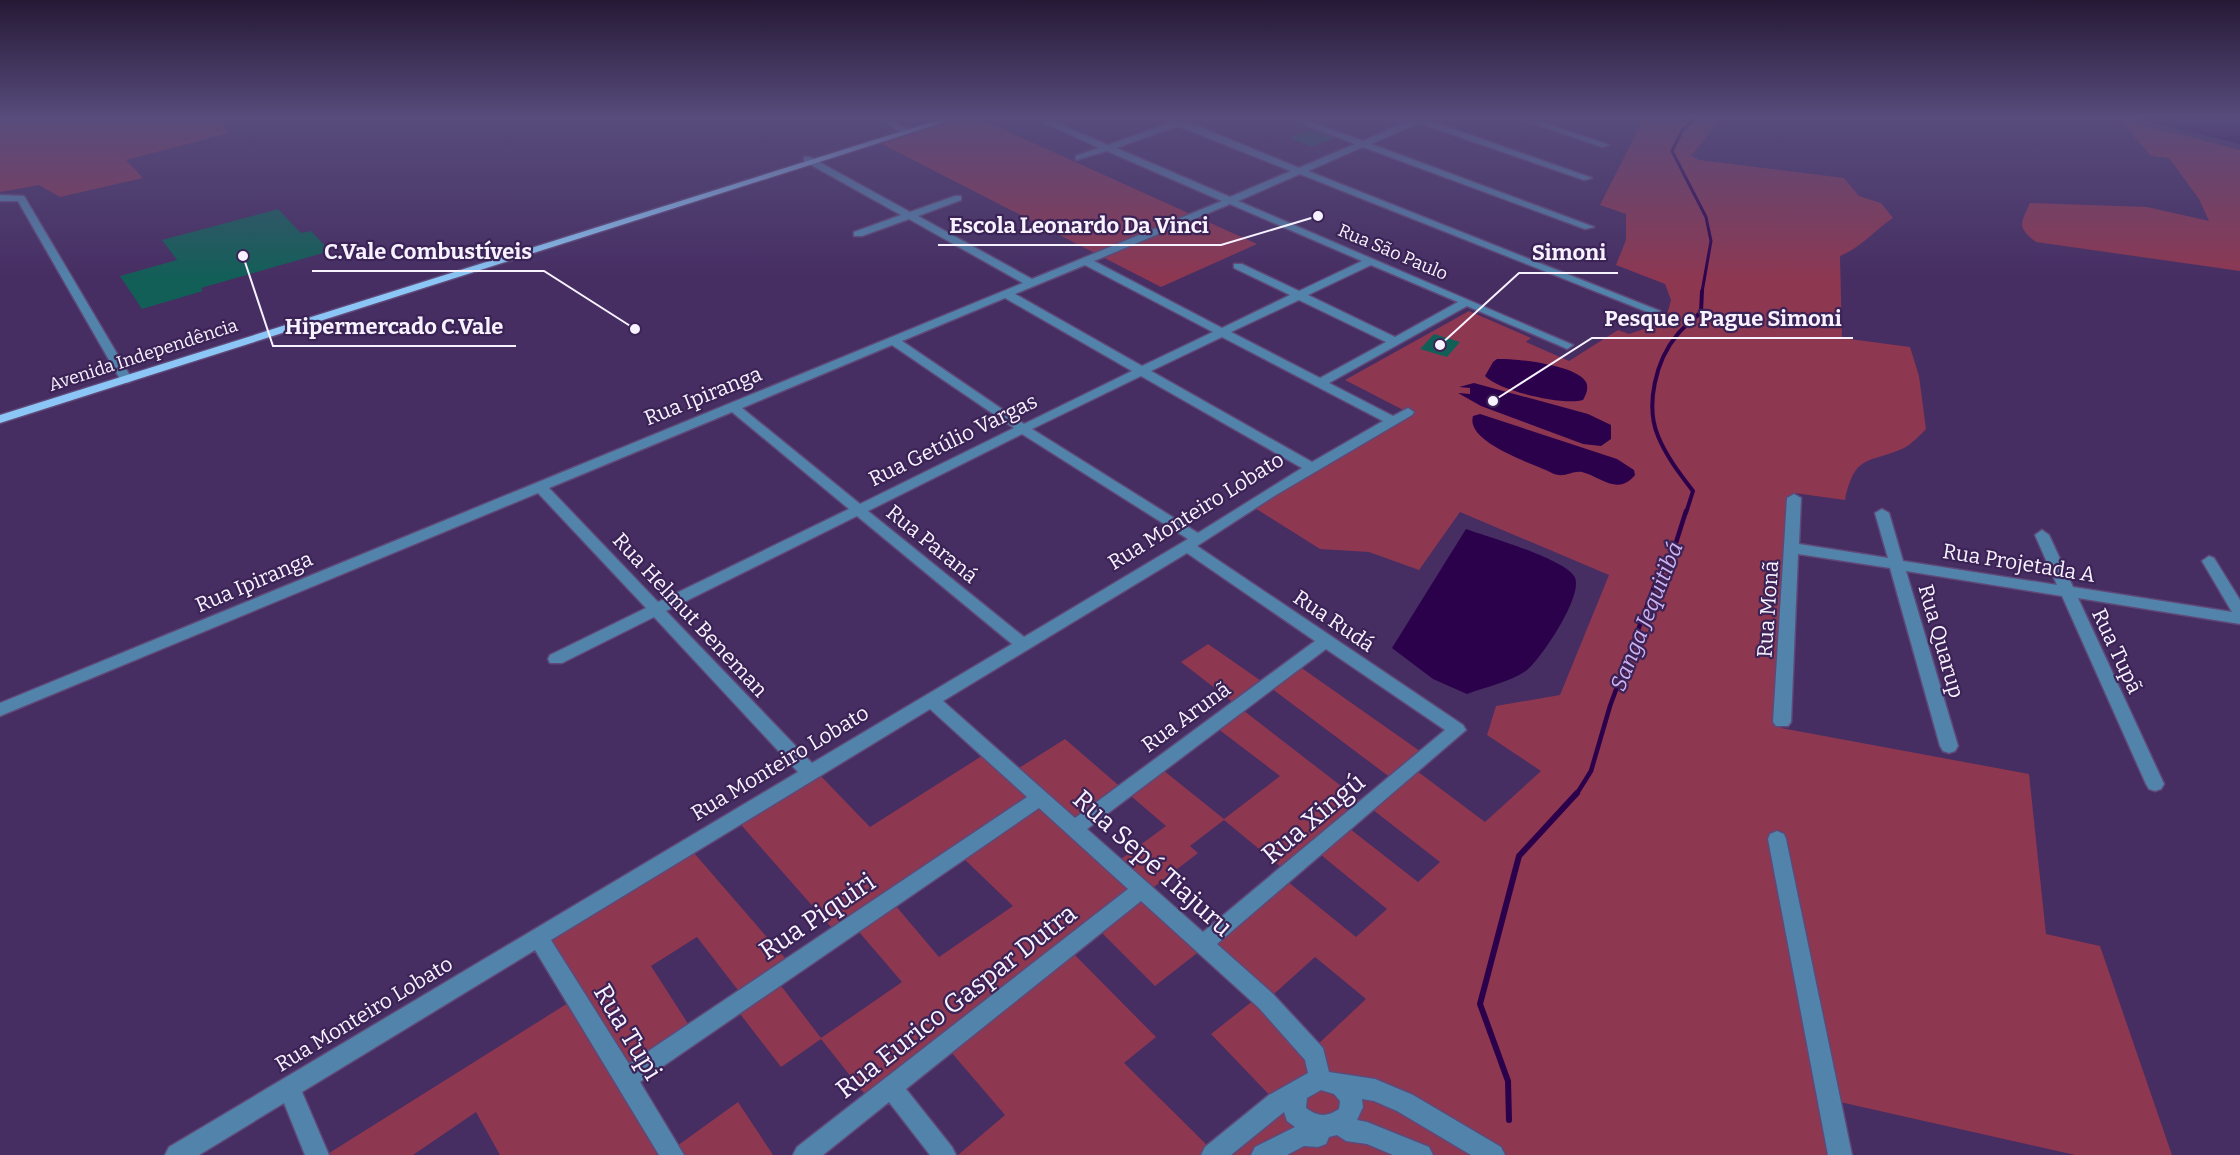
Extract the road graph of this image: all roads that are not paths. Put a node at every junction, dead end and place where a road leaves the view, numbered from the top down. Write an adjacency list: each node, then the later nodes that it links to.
1 (770, 173): 28 (main road, Avenida Independência)
2 (834, 173): 12 (street)
3 (1165, 173): 11 (street, Rua São Paulo)
4 (1296, 173): 11 (street, Rua Ipiranga)
5 (1305, 173): 22 (street)
6 (1442, 173): 13 (street)
7 (1572, 173): 8 (street)
8 (1587, 178)
9 (0, 198): 28 (street)
10 (958, 198): 12 (street)
11 (1230, 201): 15 (street, Rua Ipiranga); 16 (street, Rua São Paulo)
12 (910, 215): 14 (street); 18 (street)
13 (1589, 227)
14 (858, 234)
15 (1085, 261): 18 (street, Rua Ipiranga); 23 (street)
16 (1371, 261): 20 (street, Rua Getúlio Vargas); 21 (street, Rua São Paulo)
17 (1238, 267): 20 (street)
18 (1032, 283): 19 (street, Rua Ipiranga)
19 (1006, 294): 24 (street, Rua Ipiranga); 27 (street)
20 (1299, 295): 23 (street, Rua Getúlio Vargas); 25 (street)
21 (1467, 302): 25 (street); 26 (street, Rua São Paulo)
22 (1654, 311)
23 (1223, 332): 27 (street, Rua Getúlio Vargas); 29 (street)
24 (892, 340): 30 (street, Rua Ipiranga); 35 (street, Rua Rudá)
25 (1396, 342): 29 (street)
26 (1567, 345)
27 (1142, 372): 35 (street, Rua Getúlio Vargas); 36 (street)
28 (124, 376): 31 (main road, Avenida Independência); 33 (main road, Avenida Independência)
29 (1320, 383): 34 (street)
30 (732, 406): 37 (street, Rua Ipiranga); 39 (street, Rua Paraná)
31 (0, 410)
32 (1408, 412): 34 (street, Rua Monteiro Lobato)
33 (0, 419)
34 (1393, 421): 36 (street, Rua Monteiro Lobato)
35 (1023, 429): 39 (street, Rua Getúlio Vargas); 42 (street, Rua Rudá)
36 (1312, 468): 42 (street, Rua Monteiro Lobato)
37 (539, 486): 47 (street, Rua Helmut Beneman); 54 (street, Rua Ipiranga)
38 (1794, 498): 43 (street, Rua Monã)
39 (858, 510): 47 (street, Rua Getúlio Vargas); 51 (street, Rua Paraná)
40 (1882, 513): 45 (street, Rua Quarup)
41 (2042, 535): 46 (street, Rua Tupã)
42 (1192, 542): 50 (street, Rua Rudá); 51 (street, Rua Monteiro Lobato)
43 (1792, 548): 45 (street, Rua Projetada A); 55 (street, Rua Monã)
44 (2209, 561): 48 (street)
45 (1897, 565): 46 (street, Rua Projetada A); 57 (street, Rua Quarup)
46 (2066, 591): 49 (street, Rua Projetada A); 59 (street, Rua Tupã)
47 (656, 610): 52 (street, Rua Getúlio Vargas); 58 (street, Rua Helmut Beneman)
48 (2240, 613)
49 (2240, 619)
50 (1326, 641): 56 (street, Rua Rudá); 61 (street, Rua Arunã)
51 (1023, 645): 53 (street, Rua Monteiro Lobato)
52 (556, 659)
53 (931, 700): 58 (street, Rua Monteiro Lobato); 60 (street, Rua Sepé Tiajuru)
54 (0, 710)
55 (1782, 722)
56 (1457, 730): 65 (street, Rua Xingú)
57 (1949, 746)
58 (810, 773): 64 (street, Rua Monteiro Lobato)
59 (2155, 784)
60 (1038, 798): 61 (street, Rua Sepé Tiajuru); 66 (street, Rua Piquiri)
61 (1073, 829): 63 (street, Rua Sepé Tiajuru)
62 (1777, 839): 82 (street)
63 (1141, 890): 65 (street, Rua Sepé Tiajuru); 68 (street, Rua Eurico Gaspar Dutra)
64 (538, 937): 66 (street, Rua Tupi); 69 (street, Rua Monteiro Lobato)
65 (1202, 945): 67 (street, Rua Sepé Tiajuru)
66 (626, 1079): 75 (street, Rua Tupi)
67 (1329, 1082): 70 (street); 71 (street); 81 (street)
68 (891, 1087): 76 (street, Rua Eurico Gaspar Dutra); 77 (street)
69 (289, 1088): 73 (street, Rua Monteiro Lobato); 74 (street)
70 (1296, 1093): 72 (street); 78 (street)
71 (1346, 1130): 72 (street); 80 (street)
72 (1319, 1136): 79 (street)
73 (177, 1155)
74 (317, 1155)
75 (672, 1155)
76 (805, 1155)
77 (944, 1155)
78 (1213, 1155)
79 (1263, 1155)
80 (1420, 1155)
81 (1493, 1155)
82 (1840, 1155)

